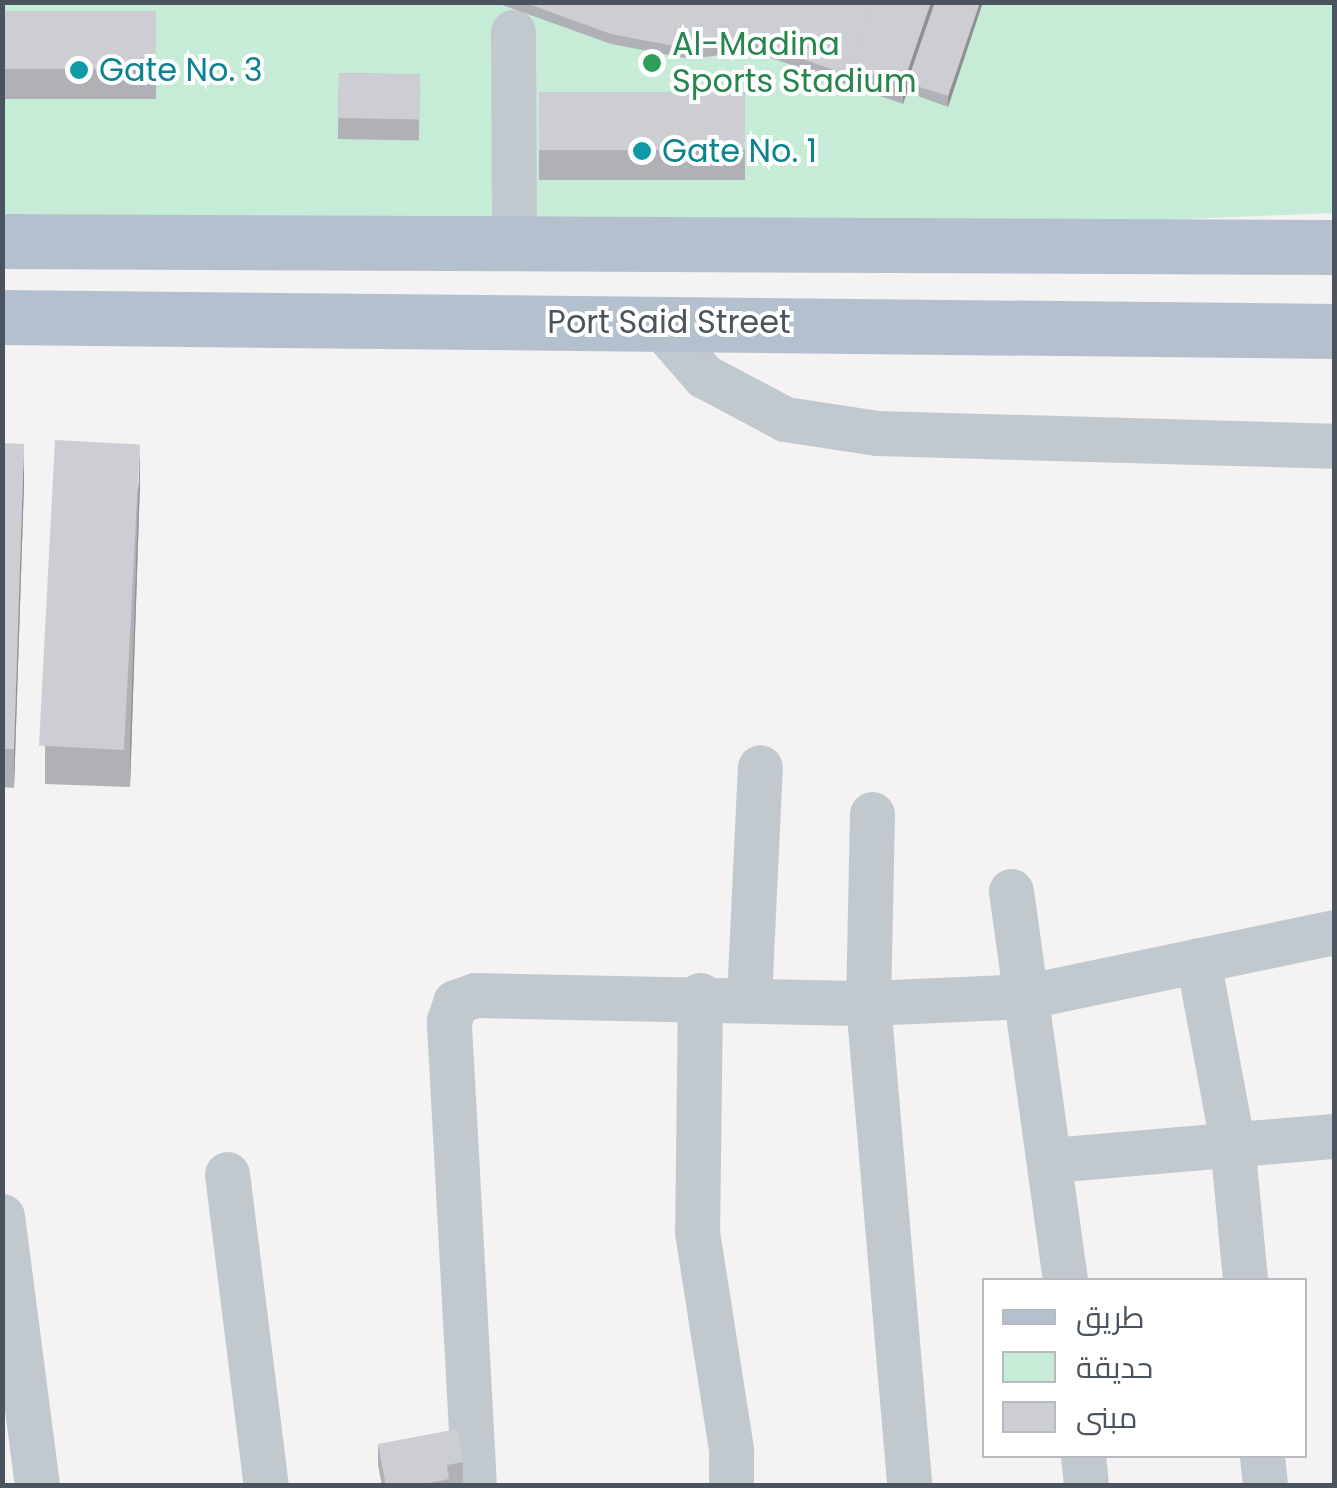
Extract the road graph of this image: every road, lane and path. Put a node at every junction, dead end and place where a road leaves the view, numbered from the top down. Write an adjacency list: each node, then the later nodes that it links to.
1 (513, 32): 3 (street)
2 (2, 242): 3 (main road)
3 (514, 246): 4 (main road)
4 (1334, 246)
5 (2, 317): 6 (main road, Port Said Street)
6 (657, 322): 7 (main road, Port Said Street); 8 (street)
7 (1334, 331)
8 (1334, 446)
9 (760, 767): 16 (street)
10 (872, 814): 17 (street)
11 (1012, 891): 15 (street)
12 (1334, 932): 13 (street)
13 (1198, 960): 15 (street); 19 (street)
14 (700, 995): 16 (street); 29 (street); 30 (street)
15 (1028, 996): 17 (street); 20 (street)
16 (749, 998): 17 (street)
17 (868, 1003): 31 (street)
18 (1334, 1136): 19 (street)
19 (1232, 1142): 20 (street); 24 (street)
20 (1052, 1160): 23 (street)
21 (227, 1174): 28 (street)
22 (2, 1216): 27 (street)
23 (1064, 1278)
24 (1245, 1278)
25 (1083, 1458): 32 (street)
26 (1262, 1458): 33 (street)
27 (36, 1486)
28 (266, 1486)
29 (474, 1486)
30 (731, 1486)
31 (910, 1486)
32 (1086, 1486)
33 (1265, 1486)

